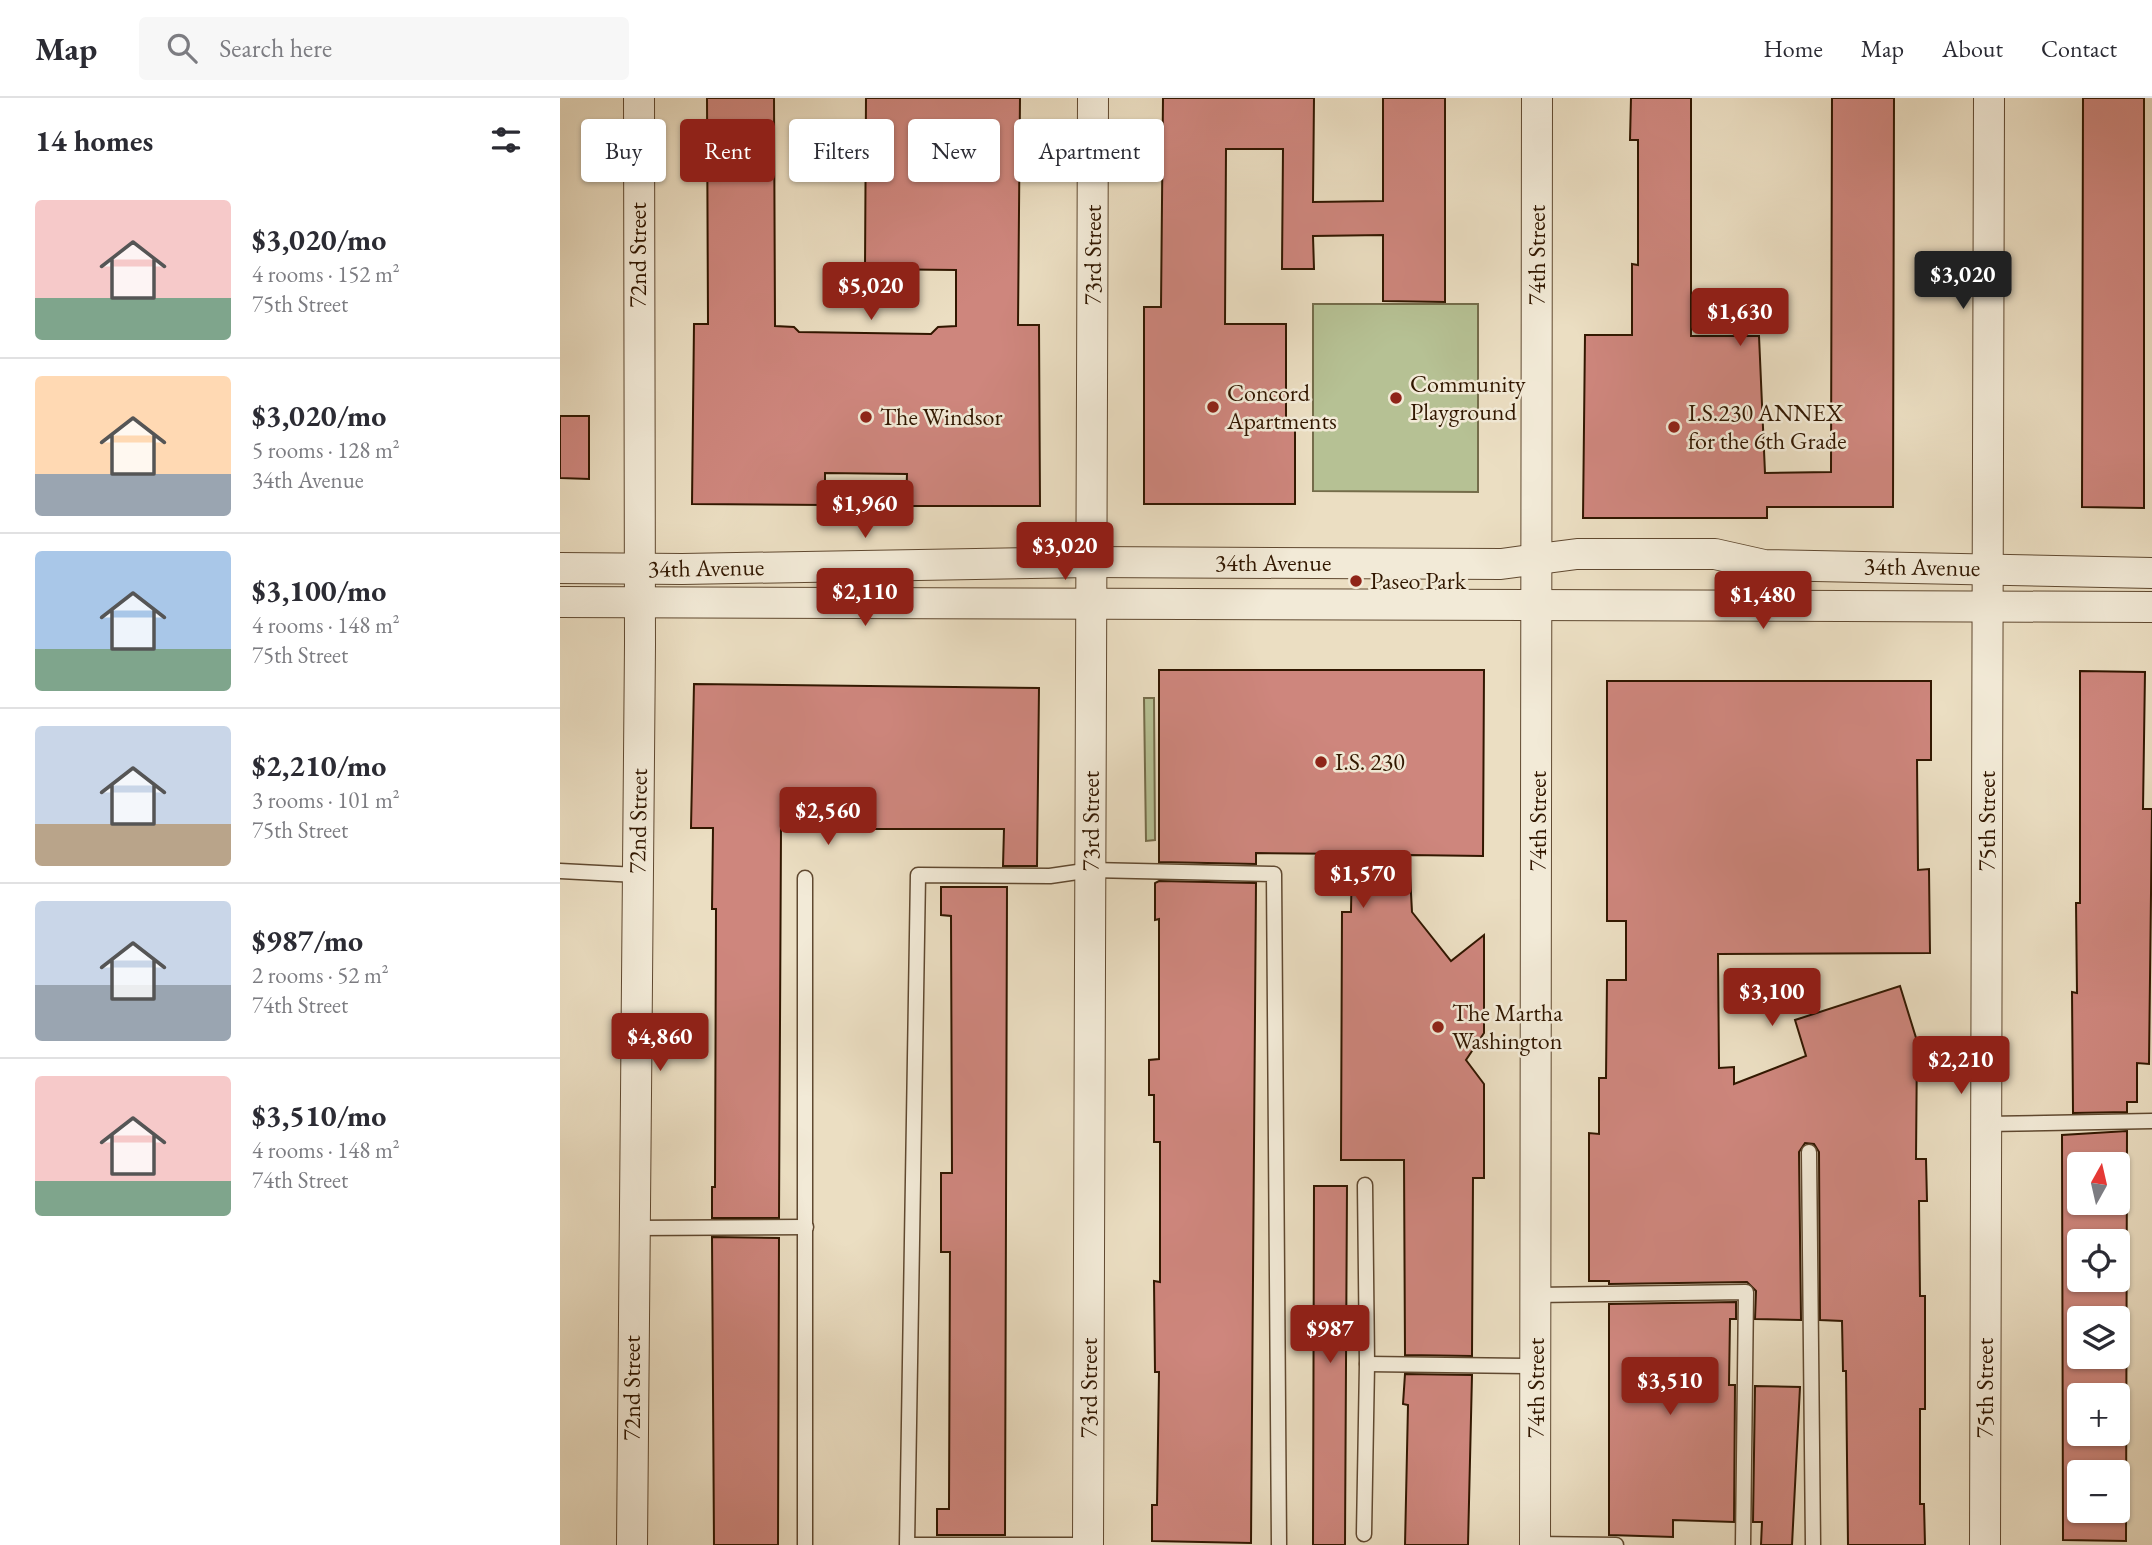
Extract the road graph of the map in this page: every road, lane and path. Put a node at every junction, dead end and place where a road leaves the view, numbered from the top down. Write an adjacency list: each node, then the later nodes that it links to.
1 (639, 98): 9 (street, 72nd Street)
2 (1093, 98): 6 (street, 73rd Street)
3 (1537, 98): 5 (street, 74th Street)
4 (1989, 98): 8 (street, 75th Street)
5 (1538, 559): 6 (street, 34th Avenue); 8 (street, 34th Avenue); 14 (street, 74th Street)
6 (1091, 562): 9 (street, 34th Avenue); 13 (street, 73rd Street)
7 (560, 568): 9 (street, 34th Avenue)
8 (1987, 568): 10 (street, 34th Avenue); 15 (street, 75th Street)
9 (639, 569): 12 (street, 72nd Street)
10 (2152, 573)
11 (560, 602): 12 (street, 34th Avenue)
12 (639, 602): 13 (street, 34th Avenue); 19 (street, 72nd Street)
13 (1090, 603): 14 (street, 34th Avenue); 17 (street, 73rd Street)
14 (1539, 606): 15 (street, 34th Avenue); 27 (street, 74th Street)
15 (1988, 606): 16 (street, 34th Avenue); 22 (street, 75th Street)
16 (2152, 607)
17 (1091, 870): 34 (lane); 35 (street, 73rd Street); 36 (lane)
18 (560, 871): 19 (lane)
19 (637, 874): 26 (street, 72nd Street)
20 (805, 878): 25 (lane)
21 (2152, 1121): 22 (lane)
22 (1986, 1124): 41 (street, 75th Street)
23 (1809, 1152): 40 (lane)
24 (1365, 1185): 28 (lane)
25 (806, 1227): 26 (lane); 31 (lane)
26 (634, 1228): 33 (street, 72nd Street)
27 (1536, 1295): 29 (street, 74th Street); 39 (lane)
28 (1367, 1364): 29 (lane); 30 (lane)
29 (1536, 1366): 37 (street, 74th Street)
30 (1364, 1534)
31 (804, 1544)
32 (624, 1545): 33 (lane)
33 (632, 1545)
34 (908, 1545): 35 (lane)
35 (1086, 1545)
36 (1279, 1545)
37 (1535, 1545): 38 (lane)
38 (1616, 1545)
39 (1743, 1545)
40 (1813, 1545)
41 (1985, 1545)

